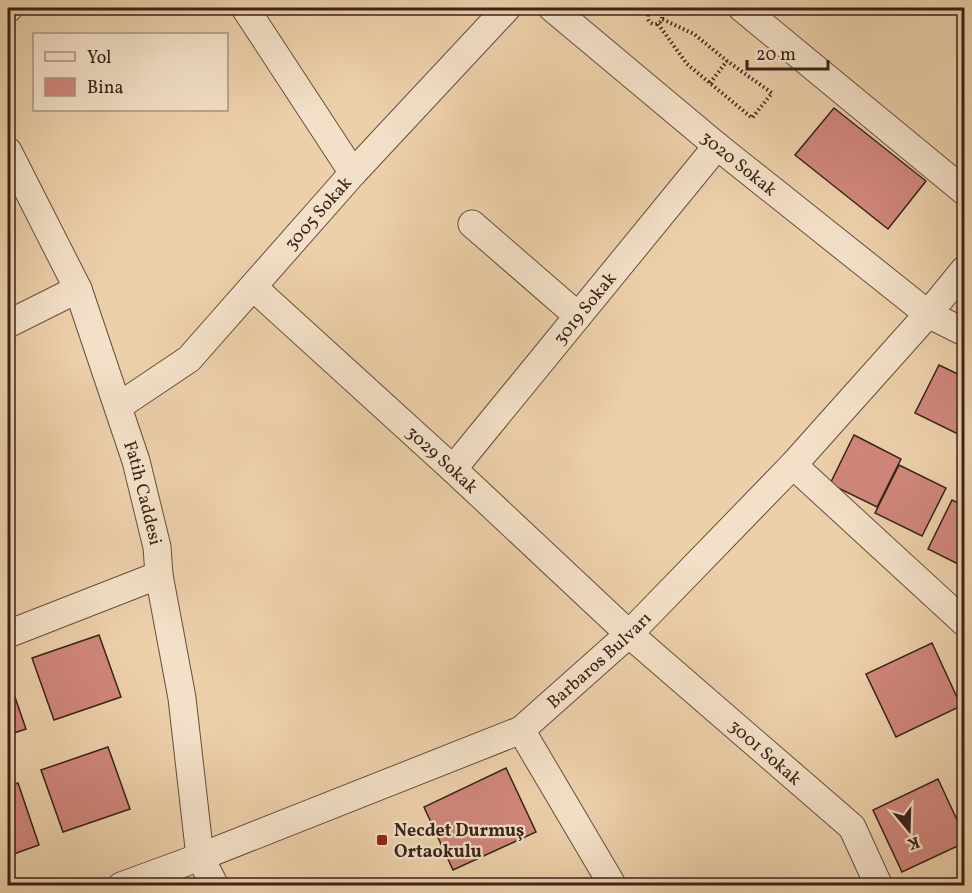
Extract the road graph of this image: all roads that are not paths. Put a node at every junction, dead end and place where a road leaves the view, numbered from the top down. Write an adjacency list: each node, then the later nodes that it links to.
1 (245, 8): 7 (street)
2 (507, 8): 7 (street, 3005 Sokak)
3 (552, 8): 5 (street, 3020 Sokak)
4 (742, 8): 8 (street)
5 (717, 146): 13 (street, 3020 Sokak); 14 (street, 3019 Sokak)
6 (8, 151): 12 (street, Fatih Caddesi)
7 (352, 173): 11 (street, 3005 Sokak)
8 (964, 191)
9 (472, 224): 14 (street)
10 (963, 274): 13 (street, Barbaros Bulvarı)
11 (253, 287): 17 (street, 3005 Sokak); 19 (street, 3029 Sokak)
12 (78, 289): 15 (street); 17 (street, Fatih Caddesi)
13 (928, 314): 16 (street, 3020 Sokak); 18 (street, Barbaros Bulvarı)
14 (578, 316): 19 (street, 3019 Sokak)
15 (8, 324)
16 (964, 332)
17 (119, 406): 20 (street, Fatih Caddesi)
18 (793, 465): 21 (street); 23 (street, Barbaros Bulvarı)
19 (453, 469): 23 (street, 3029 Sokak)
20 (159, 575): 22 (street); 25 (street, Fatih Caddesi)
21 (964, 622)
22 (8, 634)
23 (629, 634): 24 (street, Barbaros Bulvarı); 30 (street, 3001 Sokak)
24 (521, 730): 25 (street, Barbaros Bulvarı); 29 (street)
25 (200, 856): 26 (street, Barbaros Bulvarı); 27 (street); 28 (street)
26 (121, 885)
27 (185, 885)
28 (215, 885)
29 (613, 885)
30 (879, 885)

